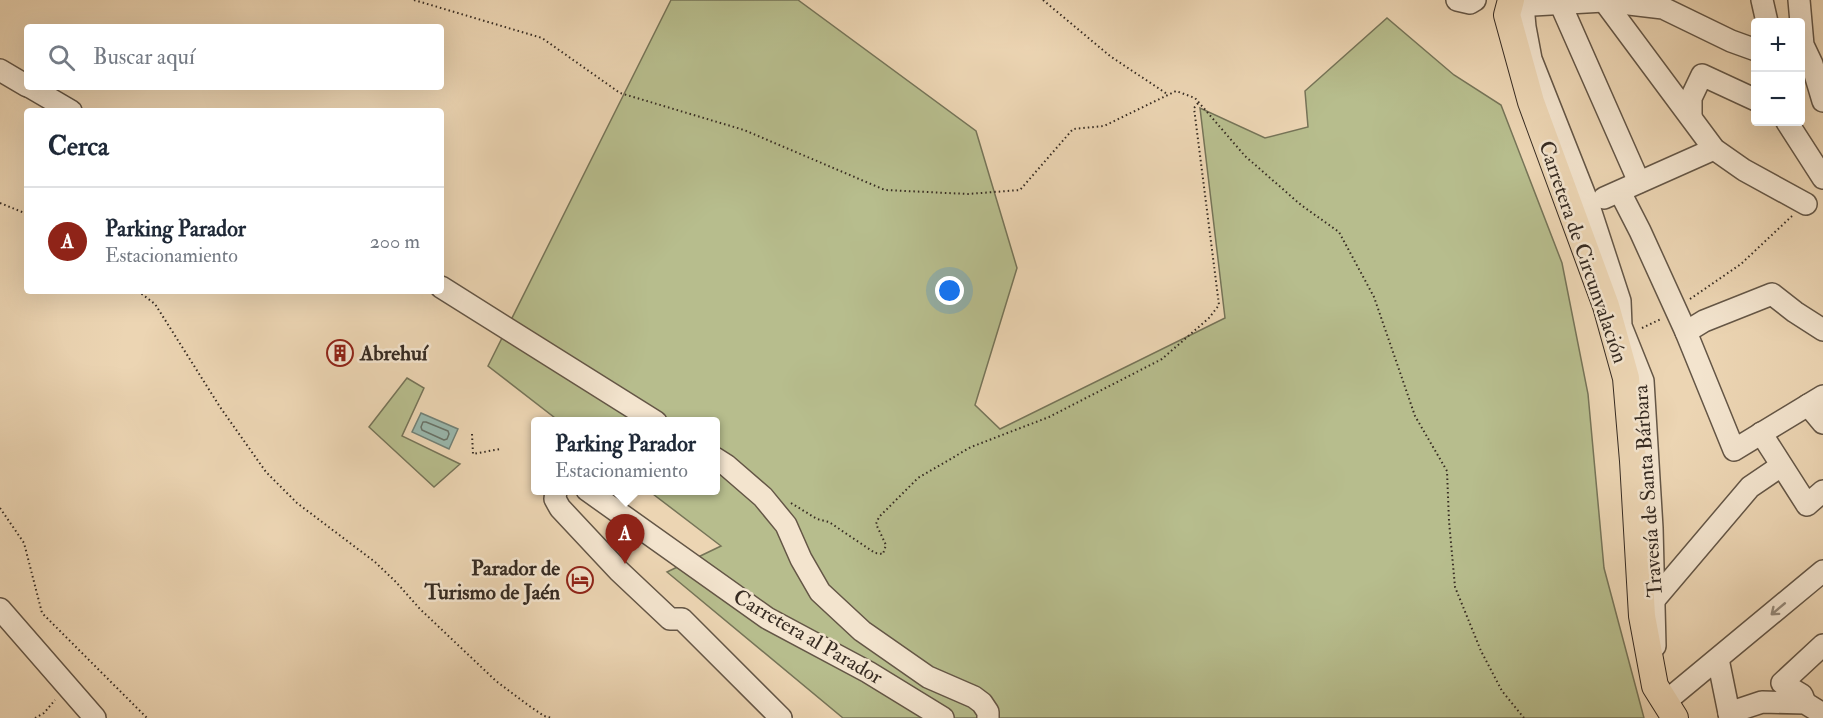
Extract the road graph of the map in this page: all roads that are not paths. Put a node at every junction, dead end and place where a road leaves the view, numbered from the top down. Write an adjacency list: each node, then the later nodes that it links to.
1 (1457, 0): 2 (street)
2 (1475, 0)
3 (1762, 0): 10 (street)
4 (1799, 0): 16 (street)
5 (1604, 1): 7 (street); 8 (street); 18 (street)
6 (1515, 3): 7 (street); 37 (street, Travesía de Santa Bárbara); 40 (main road, Carretera de Circunvalación)
7 (1560, 3): 22 (street)
8 (1663, 4): 9 (street)
9 (1685, 10): 11 (street)
10 (1766, 18)
11 (1751, 48)
12 (0, 70): 13 (street)
13 (24, 84)
14 (35, 90): 17 (street)
15 (1751, 98): 18 (street)
16 (1823, 101)
17 (66, 108)
18 (1691, 116): 20 (street)
19 (1790, 126): 21 (street)
20 (1714, 149): 22 (street); 23 (street)
21 (1823, 178)
22 (1639, 182): 26 (street)
23 (1806, 204)
24 (444, 289): 28 (street)
25 (1823, 330): 26 (street)
26 (1686, 332): 30 (street)
27 (1816, 401): 29 (street); 30 (street)
28 (648, 417)
29 (1823, 423)
30 (1761, 433): 32 (street)
31 (720, 461): 48 (street, Carretera al Parador)
32 (1781, 466): 33 (street); 37 (street)
33 (1823, 491)
34 (555, 495): 46 (street)
35 (594, 495): 47 (street, Carretera al Parador)
36 (1823, 571): 41 (street, one-way to 41)
37 (1655, 599): 40 (street, Travesía de Santa Bárbara)
38 (0, 609): 45 (street)
39 (1823, 645): 42 (street)
40 (1650, 658): 43 (main road, Carretera de Circunvalación)
41 (1718, 659): 43 (street); 44 (street)
42 (1814, 709): 44 (street)
43 (1670, 710)
44 (1730, 716)
45 (95, 718)
46 (781, 718)
47 (943, 718)
48 (988, 718)

